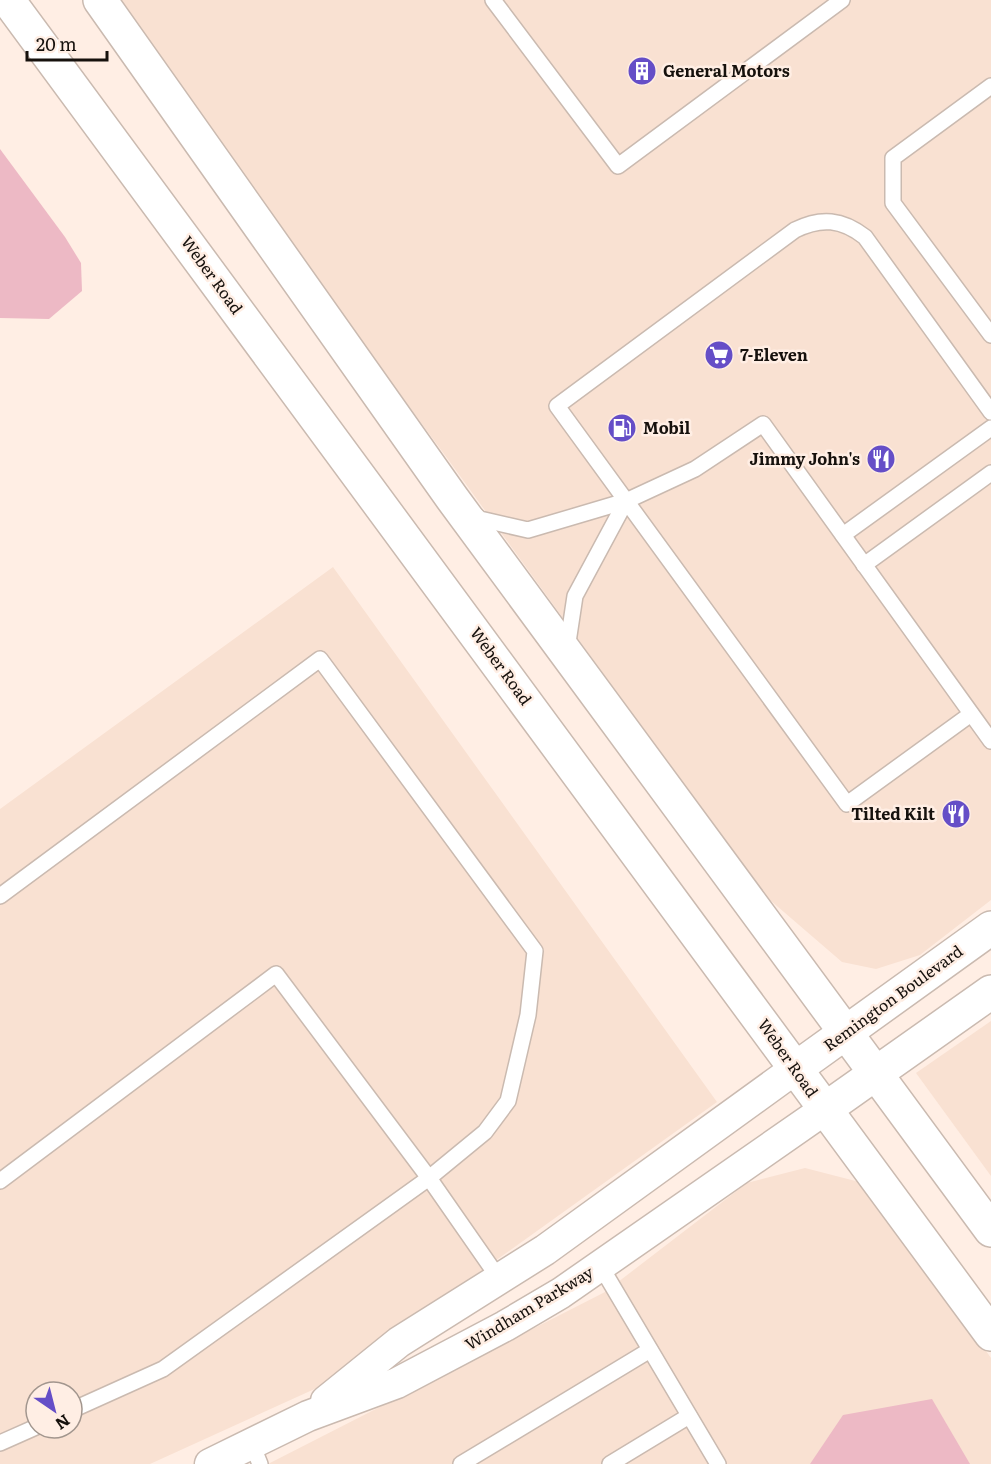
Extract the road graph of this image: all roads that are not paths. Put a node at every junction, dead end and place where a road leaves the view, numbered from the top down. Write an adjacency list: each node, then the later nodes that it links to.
1 (8, 0): 21 (main road, Weber Road)
2 (100, 0): 10 (main road)
3 (493, 0): 4 (lane)
4 (842, 0)
5 (991, 86): 6 (lane)
6 (991, 334)
7 (991, 412): 11 (lane)
8 (991, 428): 12 (lane)
9 (991, 473): 13 (lane)
10 (453, 498): 11 (lane); 14 (main road)
11 (626, 501): 12 (lane); 14 (lane); 15 (lane)
12 (843, 535): 13 (lane)
13 (864, 565): 15 (lane)
14 (567, 651): 20 (main road)
15 (971, 714): 16 (lane)
16 (991, 741)
17 (0, 896): 24 (lane)
18 (991, 928): 20 (main road, Remington Boulevard)
19 (991, 992): 22 (main road)
20 (846, 1033): 21 (main road, Remington Boulevard); 22 (main road)
21 (795, 1069): 23 (main road, Weber Road); 28 (street)
22 (876, 1074): 23 (main road); 26 (main road)
23 (824, 1110): 27 (street, Windham Parkway); 29 (main road, Weber Road)
24 (429, 1178): 25 (lane); 28 (lane); 31 (lane)
25 (0, 1180)
26 (991, 1230)
27 (600, 1265): 30 (lane); 32 (street, Windham Parkway)
28 (500, 1280): 32 (street)
29 (991, 1334)
30 (650, 1350): 33 (lane); 38 (lane)
31 (84, 1405)
32 (308, 1416): 36 (street, Windham Parkway)
33 (689, 1416): 39 (lane); 40 (lane)
34 (24, 1432): 35 (lane)
35 (0, 1443)
36 (256, 1454): 37 (street, Windham Parkway)
37 (210, 1464)
38 (461, 1464)
39 (610, 1464)
40 (718, 1464)

